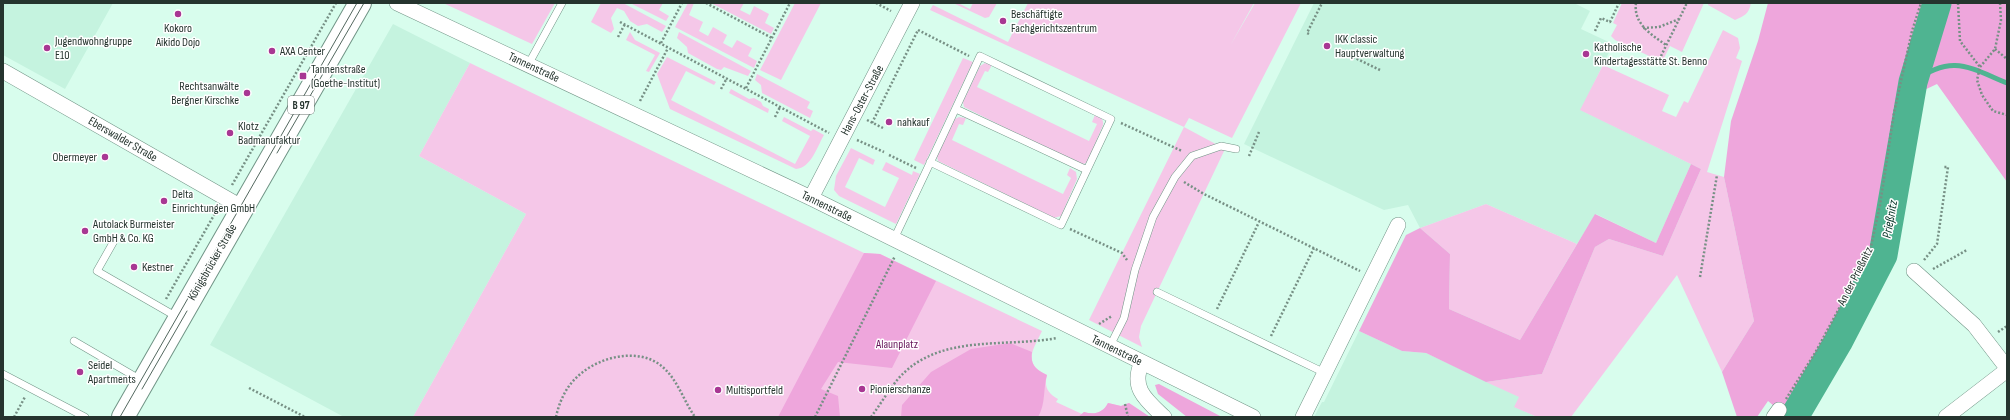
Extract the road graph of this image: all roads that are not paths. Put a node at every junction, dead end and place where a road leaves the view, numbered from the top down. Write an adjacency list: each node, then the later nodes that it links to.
1 (360, 3): 12 (main road, Königsbrücker Straße / B 97)
2 (397, 3): 5 (street, Tannenstraße)
3 (562, 3): 5 (lane)
4 (912, 3): 11 (street, Hans-Oster-Straße)
5 (528, 65): 11 (street, Tannenstraße)
6 (3, 71): 12 (street, Eberswalder Straße)
7 (956, 109): 9 (lane); 10 (lane); 10 (lane)
8 (1236, 150): 20 (lane)
9 (930, 162): 10 (lane); 15 (lane)
10 (1087, 170)
11 (811, 198): 15 (street, Tannenstraße)
12 (234, 203): 18 (main road, Königsbrücker Straße / B 97)
13 (1398, 225): 23 (street)
14 (114, 240): 18 (lane)
15 (898, 241): 20 (street, Tannenstraße)
16 (1919, 270): 22 (street)
17 (1157, 292): 23 (lane)
18 (179, 319): 25 (main road, Königsbrücker Straße / B 97)
19 (74, 341): 25 (lane)
20 (1110, 346): 21 (street, Tannenstraße)
21 (1142, 362): 28 (street); 29 (street, Tannenstraße)
22 (2007, 369): 31 (street)
23 (1325, 373): 30 (street)
24 (3, 374): 26 (lane)
25 (143, 382): 27 (main road, Königsbrücker Straße / B 97)
26 (85, 417)
27 (123, 417)
28 (1164, 417)
29 (1252, 417)
30 (1304, 417)
31 (1946, 417)

